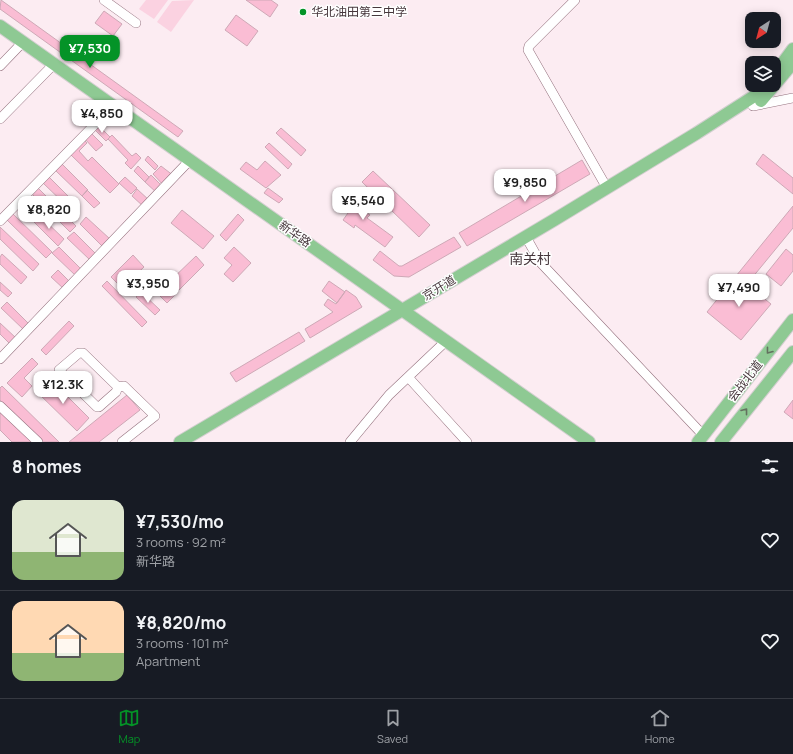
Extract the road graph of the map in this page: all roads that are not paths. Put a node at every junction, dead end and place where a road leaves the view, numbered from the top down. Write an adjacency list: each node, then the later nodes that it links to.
1 (104, 0): 3 (street)
2 (575, 0): 19 (street)
3 (118, 4): 4 (street)
4 (136, 23)
5 (0, 26): 6 (main road, 新华路)
6 (23, 42): 9 (main road, 新华路); 11 (street)
7 (793, 49): 10 (main road)
8 (793, 63): 15 (main road)
9 (54, 64): 14 (main road, 新华路); 16 (street)
10 (781, 65)
11 (0, 66)
12 (759, 92): 17 (main road)
13 (793, 98): 15 (street)
14 (113, 106): 18 (main road, 新华路); 20 (street)
15 (753, 106): 17 (main road)
16 (0, 119)
17 (698, 133): 19 (main road, 京开道)
18 (190, 160): 22 (main road, 新华路); 26 (street)
19 (607, 188): 21 (main road, 京开道)
20 (0, 221)
21 (526, 237): 22 (main road, 京开道); 30 (street)
22 (402, 310): 24 (main road, 新华路); 33 (main road, 京开道)
23 (793, 320): 30 (main road, 会战北道, one-way to 30)
24 (446, 341): 27 (street); 36 (main road, 新华路)
25 (793, 352): 37 (main road, 会战北道, one-way to 25)
26 (0, 359)
27 (408, 377): 34 (street); 35 (street)
28 (118, 387): 28 (street); 32 (street)
29 (0, 406): 31 (street)
30 (701, 439)
31 (38, 442)
32 (122, 442)
33 (180, 442)
34 (350, 442)
35 (467, 442)
36 (589, 442)
37 (721, 442)

